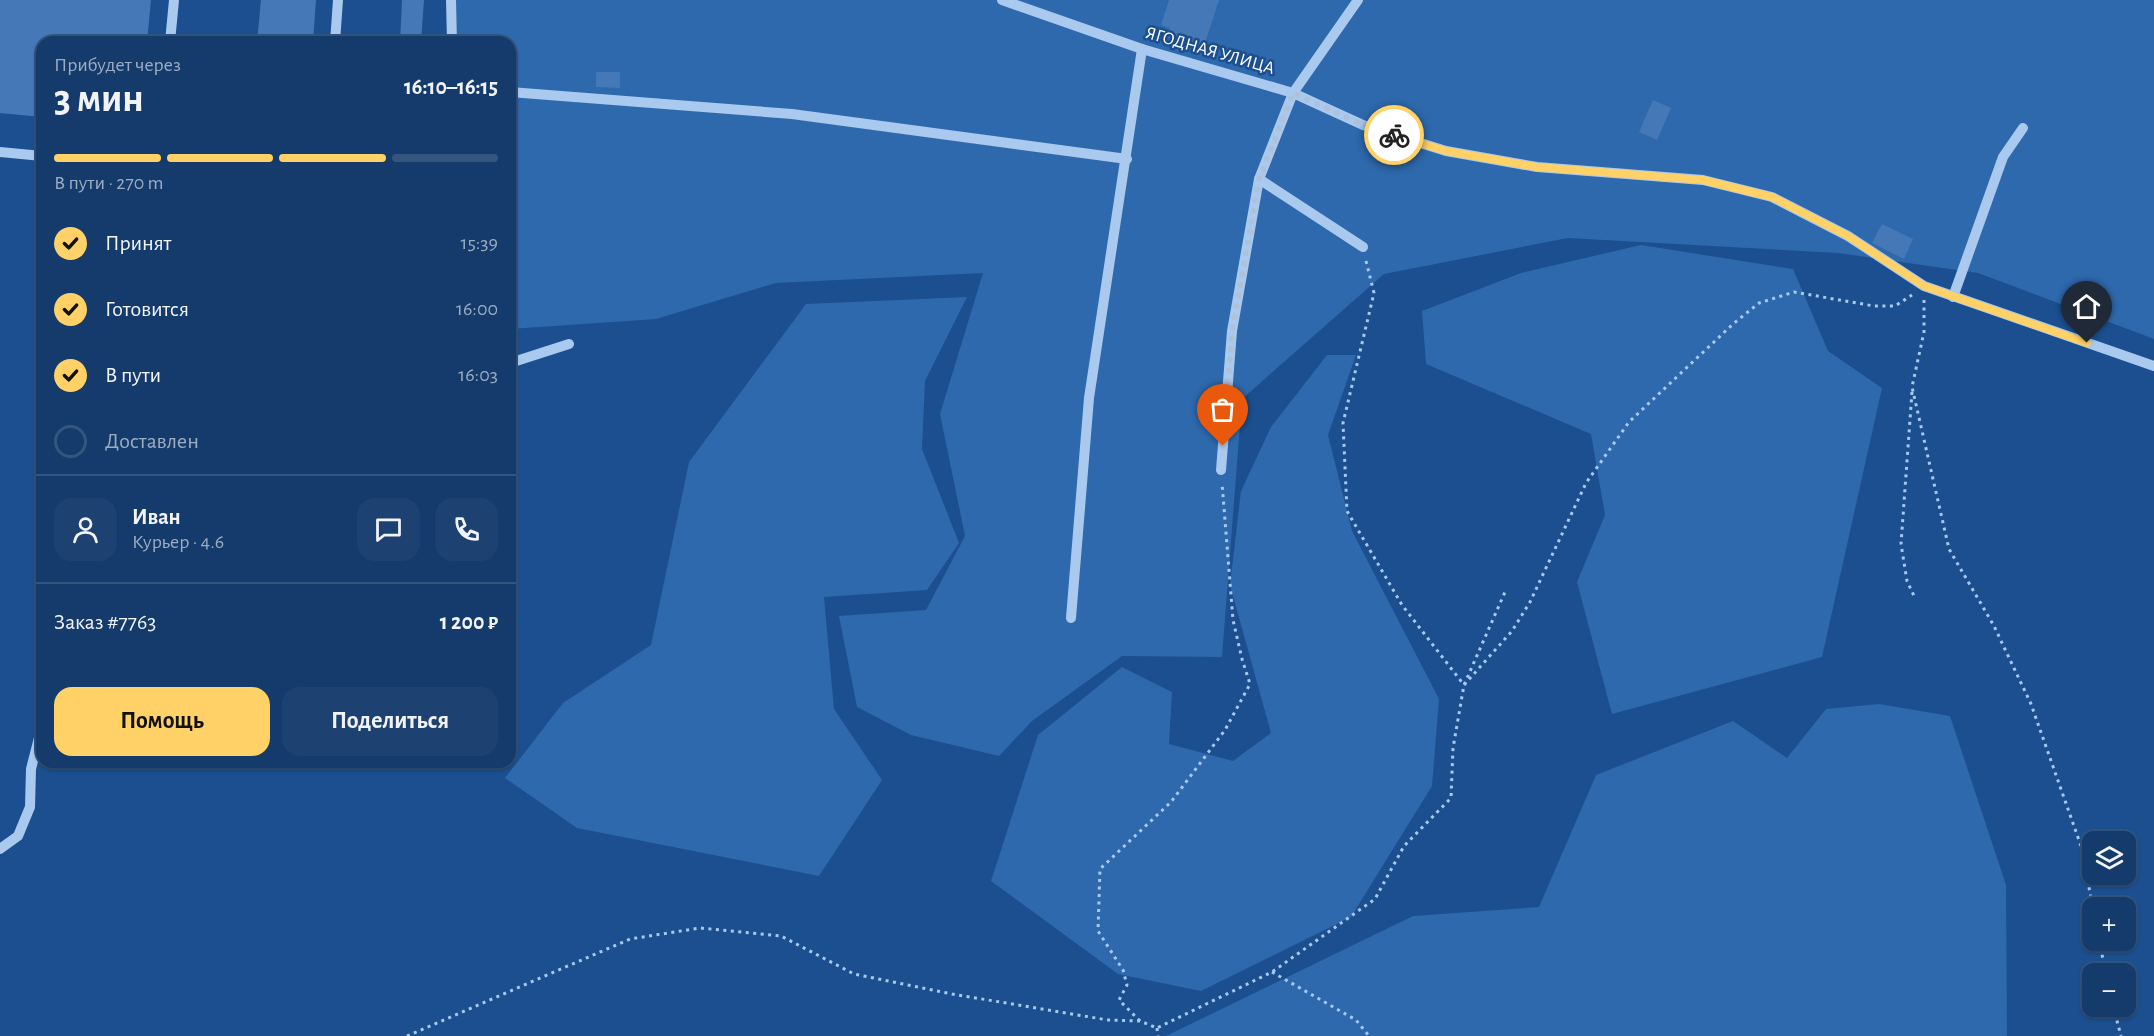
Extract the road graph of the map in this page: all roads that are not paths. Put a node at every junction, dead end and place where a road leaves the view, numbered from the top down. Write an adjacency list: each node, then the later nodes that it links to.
1 (174, 0): 6 (street)
2 (338, 0): 7 (street)
3 (451, 0): 8 (street)
4 (1002, 0): 9 (street, ЯГОДНАЯ УЛИЦА)
5 (1358, 0): 11 (street)
6 (171, 36)
7 (335, 36)
8 (452, 36)
9 (1142, 49): 11 (street, ЯГОДНАЯ УЛИЦА); 15 (street)
10 (516, 92): 15 (street)
11 (1293, 93): 16 (street); 18 (street, ЯГОДНАЯ УЛИЦА)
12 (2023, 128): 18 (street)
13 (0, 152): 14 (street)
14 (36, 155)
15 (1126, 159): 23 (street)
16 (1259, 179): 17 (street); 22 (street)
17 (1363, 247)
18 (1953, 297): 21 (street, ЯГОДНАЯ УЛИЦА)
19 (569, 344): 20 (street)
20 (516, 361)
21 (2154, 366)
22 (1221, 470)
23 (1071, 618)
24 (36, 749): 25 (street)
25 (0, 849)

